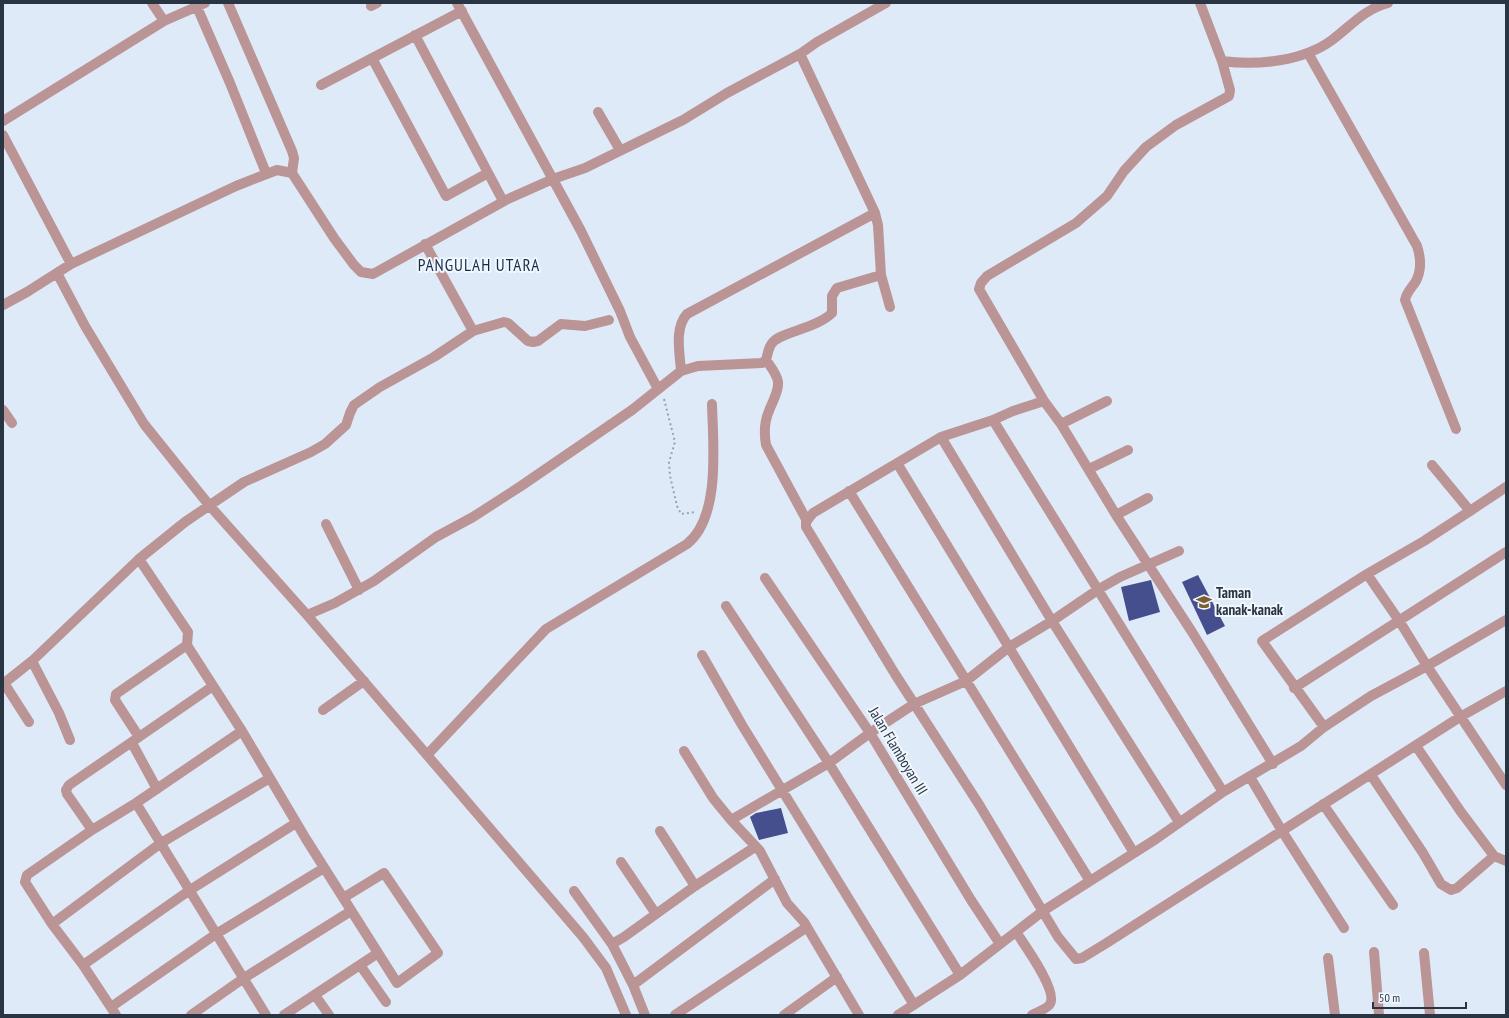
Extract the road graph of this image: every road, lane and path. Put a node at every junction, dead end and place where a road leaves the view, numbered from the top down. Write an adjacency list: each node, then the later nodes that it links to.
1 (152, 3): 8 (street)
2 (228, 3): 20 (street)
3 (886, 3): 11 (street)
4 (1200, 3): 13 (street)
5 (1388, 3): 10 (street)
6 (201, 5): 8 (street); 19 (street)
7 (460, 7): 9 (street); 22 (street)
8 (164, 21): 16 (street)
9 (415, 36): 12 (street); 21 (street)
10 (1308, 53): 13 (street); 43 (street)
11 (800, 54): 18 (street); 24 (street)
12 (372, 58): 14 (street); 21 (street)
13 (1222, 61): 36 (street)
14 (321, 85)
15 (598, 112): 18 (street)
16 (3, 121)
17 (3, 135): 26 (street)
18 (620, 150): 22 (street)
19 (266, 173): 20 (street); 26 (street)
20 (292, 173): 25 (street)
21 (488, 173): 23 (street)
22 (553, 179): 23 (street); 35 (street)
23 (503, 201): 25 (street)
24 (875, 213): 28 (street); 34 (street)
25 (425, 244): 32 (street)
26 (71, 264): 27 (street)
27 (57, 273): 29 (street); 52 (street)
28 (881, 275): 30 (street); 33 (street)
29 (3, 305)
30 (890, 307)
31 (609, 320): 32 (street)
32 (473, 331): 52 (street)
33 (766, 360): 34 (street); 56 (street)
34 (681, 371): 35 (street)
35 (658, 389): 53 (path); 65 (street)
36 (1044, 401): 40 (street); 42 (street)
37 (1107, 401): 42 (street)
38 (712, 404): 53 (street)
39 (3, 410): 41 (street)
40 (993, 420): 44 (street); 64 (street)
41 (12, 423)
42 (1061, 424): 48 (street)
43 (1456, 429)
44 (941, 437): 46 (street); 69 (street)
45 (1128, 450): 48 (street)
46 (897, 463): 50 (street); 72 (street)
47 (1432, 465): 54 (street)
48 (1089, 469): 55 (street)
49 (1506, 486): 54 (street)
50 (848, 491): 56 (street); 77 (street)
51 (1148, 498): 55 (street)
52 (209, 504): 60 (street); 67 (street)
53 (708, 508): 93 (street)
54 (1470, 511): 62 (street)
55 (1116, 514): 61 (street)
56 (807, 521): 82 (street)
57 (326, 524): 65 (street)
58 (1179, 551): 61 (street)
59 (1506, 552): 70 (street)
60 (139, 559): 71 (street); 74 (street)
61 (1147, 564): 64 (street); 95 (street)
62 (1367, 574): 70 (street); 80 (street)
63 (764, 578): 88 (street, Jalan Flamboyan III)
64 (1098, 589): 69 (street); 102 (street)
65 (359, 590): 67 (street)
66 (726, 606): 94 (street)
67 (307, 614): 76 (street)
68 (1506, 620): 75 (street)
69 (1052, 621): 72 (street); 106 (street)
70 (1400, 622): 75 (street); 80 (street)
71 (187, 645): 79 (street); 90 (street)
72 (1009, 647): 77 (street); 113 (street)
73 (702, 655): 101 (street)
74 (32, 661): 78 (street); 89 (street)
75 (1427, 666): 84 (street); 86 (street)
76 (364, 681): 83 (street); 93 (street)
77 (966, 681): 82 (street); 119 (street)
78 (4, 683): 85 (street)
79 (213, 686): 87 (street); 90 (street)
80 (1294, 688): 86 (street)
81 (1506, 691): 84 (street)
82 (914, 704): 88 (street); 126 (street)
83 (323, 710)
84 (1460, 717): 91 (street); 99 (street)
85 (29, 722)
86 (1324, 727): 95 (street)
87 (242, 731): 98 (street); 100 (street)
88 (870, 733): 94 (street); 133 (street, Jalan Flamboyan III)
89 (70, 740)
90 (135, 740): 100 (street); 108 (street)
91 (1416, 746): 96 (street); 114 (street)
92 (684, 751): 105 (street)
93 (427, 755): 137 (street)
94 (829, 763): 101 (street); 141 (street)
95 (1273, 764): 97 (street)
96 (1370, 775): 104 (street); 114 (street)
97 (1250, 777): 102 (street); 110 (street)
98 (270, 778): 107 (street); 111 (street)
99 (1506, 785)
100 (157, 789): 103 (street)
101 (783, 791): 105 (street); 147 (street)
102 (1223, 792): 106 (street)
103 (136, 802): 108 (street); 111 (street)
104 (1323, 804): 110 (street); 124 (street)
105 (731, 820): 112 (street)
106 (1179, 822): 113 (street)
107 (296, 823): 117 (street); 121 (street)
108 (92, 830): 128 (street)
109 (660, 831): 120 (street)
110 (1282, 831): 126 (street); 130 (street)
111 (161, 843): 121 (street); 128 (street)
112 (755, 847): 118 (street); 120 (street)
113 (1134, 853): 119 (street)
114 (1494, 856): 115 (street)
115 (1506, 861)
116 (621, 862): 127 (street)
117 (324, 868): 123 (street); 132 (street)
118 (775, 879): 129 (street); 144 (street)
119 (1090, 881): 126 (street)
120 (695, 886): 127 (street)
121 (190, 890): 132 (street); 139 (street)
122 (574, 891): 137 (street)
123 (343, 898): 125 (street); 135 (street)
124 (1393, 905)
125 (351, 910): 135 (street); 142 (street)
126 (1043, 911): 131 (street)
127 (656, 914): 137 (street)
128 (52, 924): 139 (street)
129 (807, 927): 143 (street); 155 (street)
130 (1344, 928)
131 (1016, 932): 133 (street); 159 (street)
132 (216, 934): 142 (street); 148 (street)
133 (1000, 944): 141 (street)
134 (1374, 952): 161 (street)
135 (378, 953): 140 (street)
136 (1424, 953): 162 (street)
137 (610, 954): 144 (street); 153 (street)
138 (1328, 958): 160 (street)
139 (83, 965): 148 (street)
140 (360, 965): 145 (street); 146 (street)
141 (960, 975): 147 (street)
142 (244, 978): 149 (street); 150 (street)
143 (837, 978): 156 (street); 157 (street)
144 (633, 985): 154 (street)
145 (315, 995): 151 (street); 152 (street)
146 (386, 1002)
147 (914, 1005): 158 (street)
148 (114, 1011)
149 (191, 1015)
150 (266, 1015)
151 (284, 1015)
152 (329, 1015)
153 (626, 1015)
154 (645, 1015)
155 (675, 1015)
156 (784, 1015)
157 (859, 1015)
158 (898, 1015)
159 (1032, 1015)
160 (1335, 1015)
161 (1379, 1015)
162 (1430, 1015)

